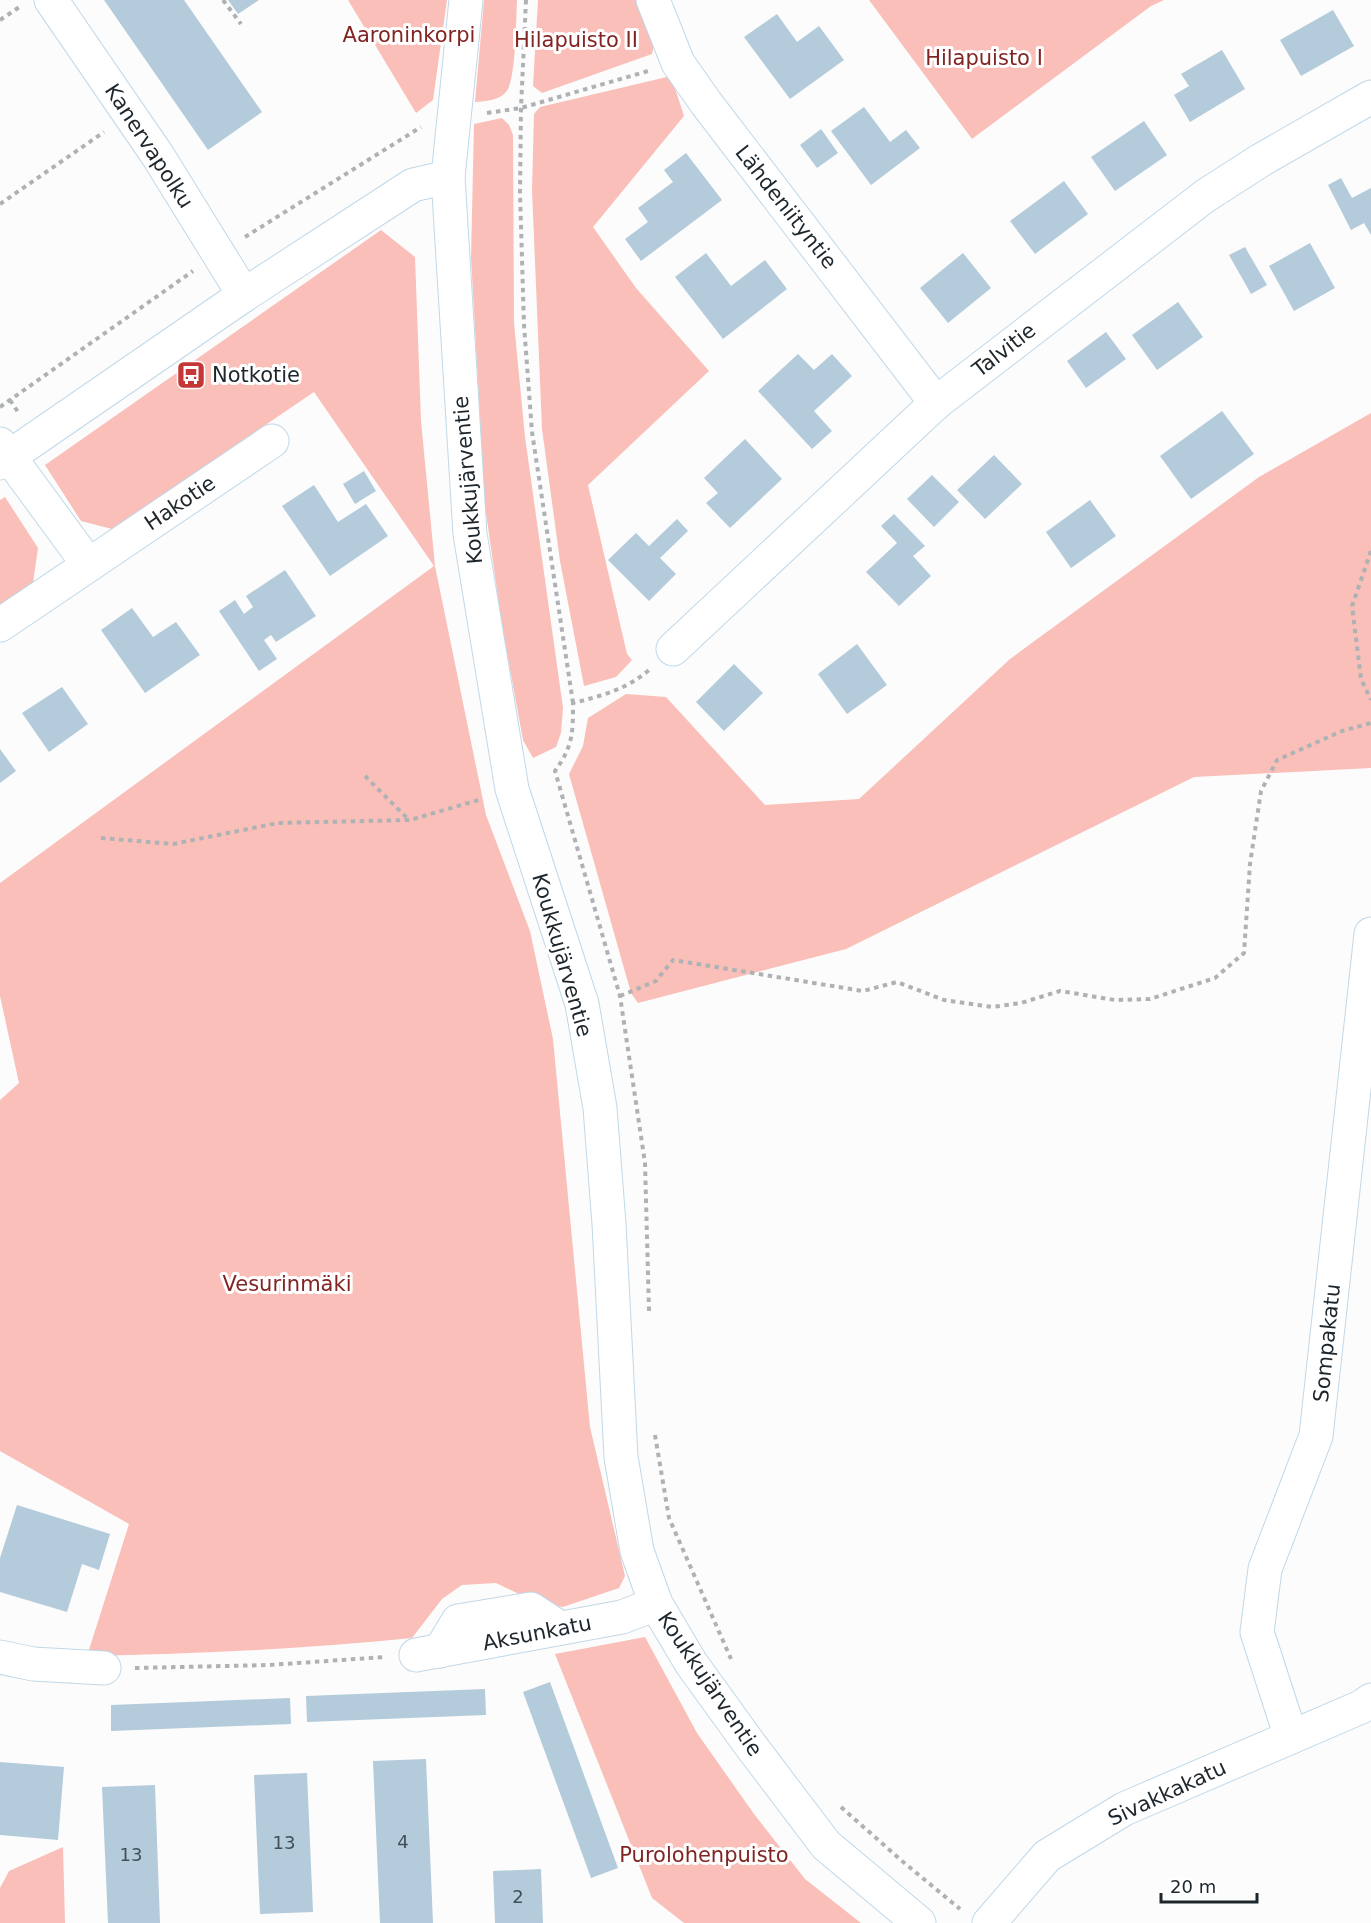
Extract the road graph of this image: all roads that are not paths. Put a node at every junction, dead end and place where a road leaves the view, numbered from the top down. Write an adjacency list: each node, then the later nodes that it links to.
1 (51, 0): 6 (street, Kanervapolku)
2 (466, 0): 5 (street, Koukkujärventie)
3 (653, 0): 7 (street, Lähdeniityntie)
4 (1371, 97): 7 (street, Talvitie)
5 (448, 177): 6 (street); 14 (street, Koukkujärventie)
6 (244, 295): 9 (street)
7 (936, 403): 12 (street, Talvitie)
8 (272, 441): 10 (street, Hakotie)
9 (3, 455): 10 (street)
10 (88, 564): 11 (street, Hakotie)
11 (0, 625)
12 (673, 650)
13 (1371, 934): 19 (street, Sompakatu)
14 (656, 1604): 15 (street, Aksunkatu); 21 (street, Koukkujärventie)
15 (428, 1653)
16 (0, 1657): 17 (street)
17 (105, 1668)
18 (1371, 1700): 19 (street, Sivakkakatu)
19 (1291, 1737): 20 (street, Sivakkakatu)
20 (975, 1916)
21 (919, 1923)

